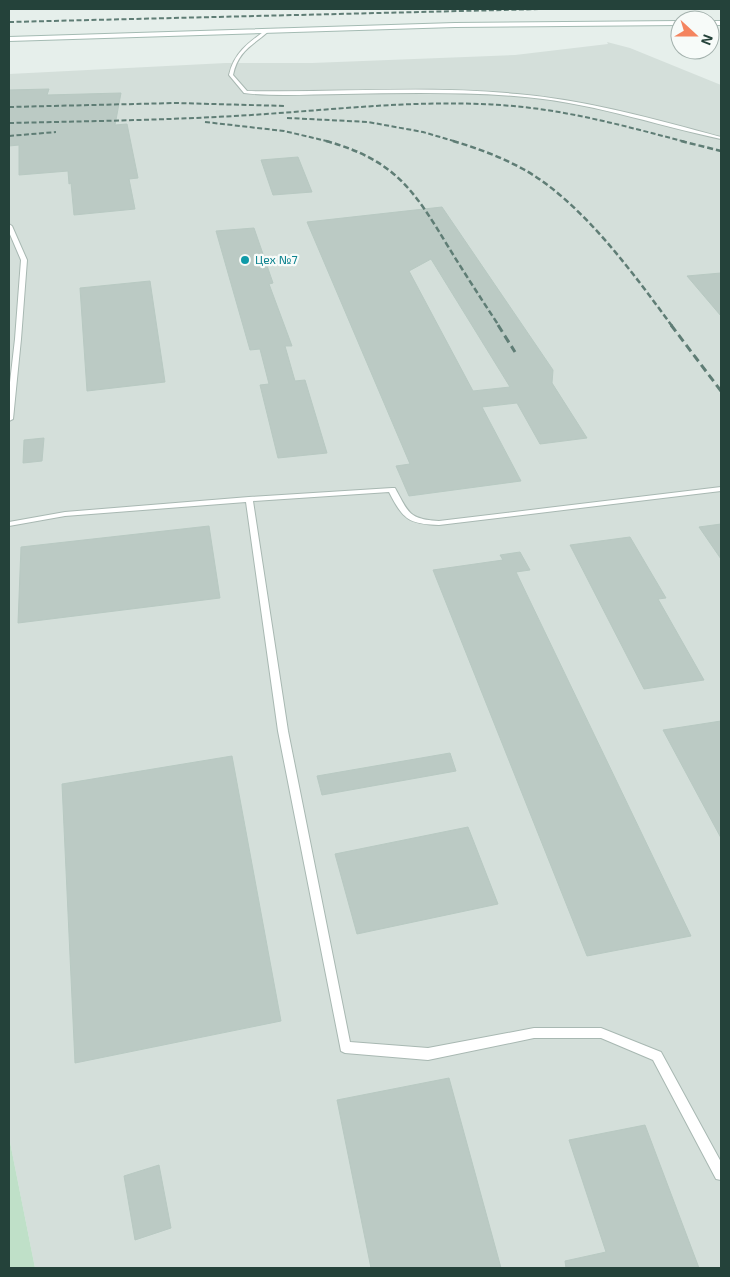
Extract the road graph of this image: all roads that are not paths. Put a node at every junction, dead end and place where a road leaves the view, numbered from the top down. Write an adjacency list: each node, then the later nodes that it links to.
1 (670, 23): 2 (main road)
2 (267, 31): 3 (main road); 4 (lane)
3 (9, 40)
4 (721, 138)
5 (9, 226): 6 (lane)
6 (9, 419)
7 (721, 489): 8 (lane)
8 (249, 499): 9 (lane); 10 (lane)
9 (9, 524)
10 (721, 1174)

